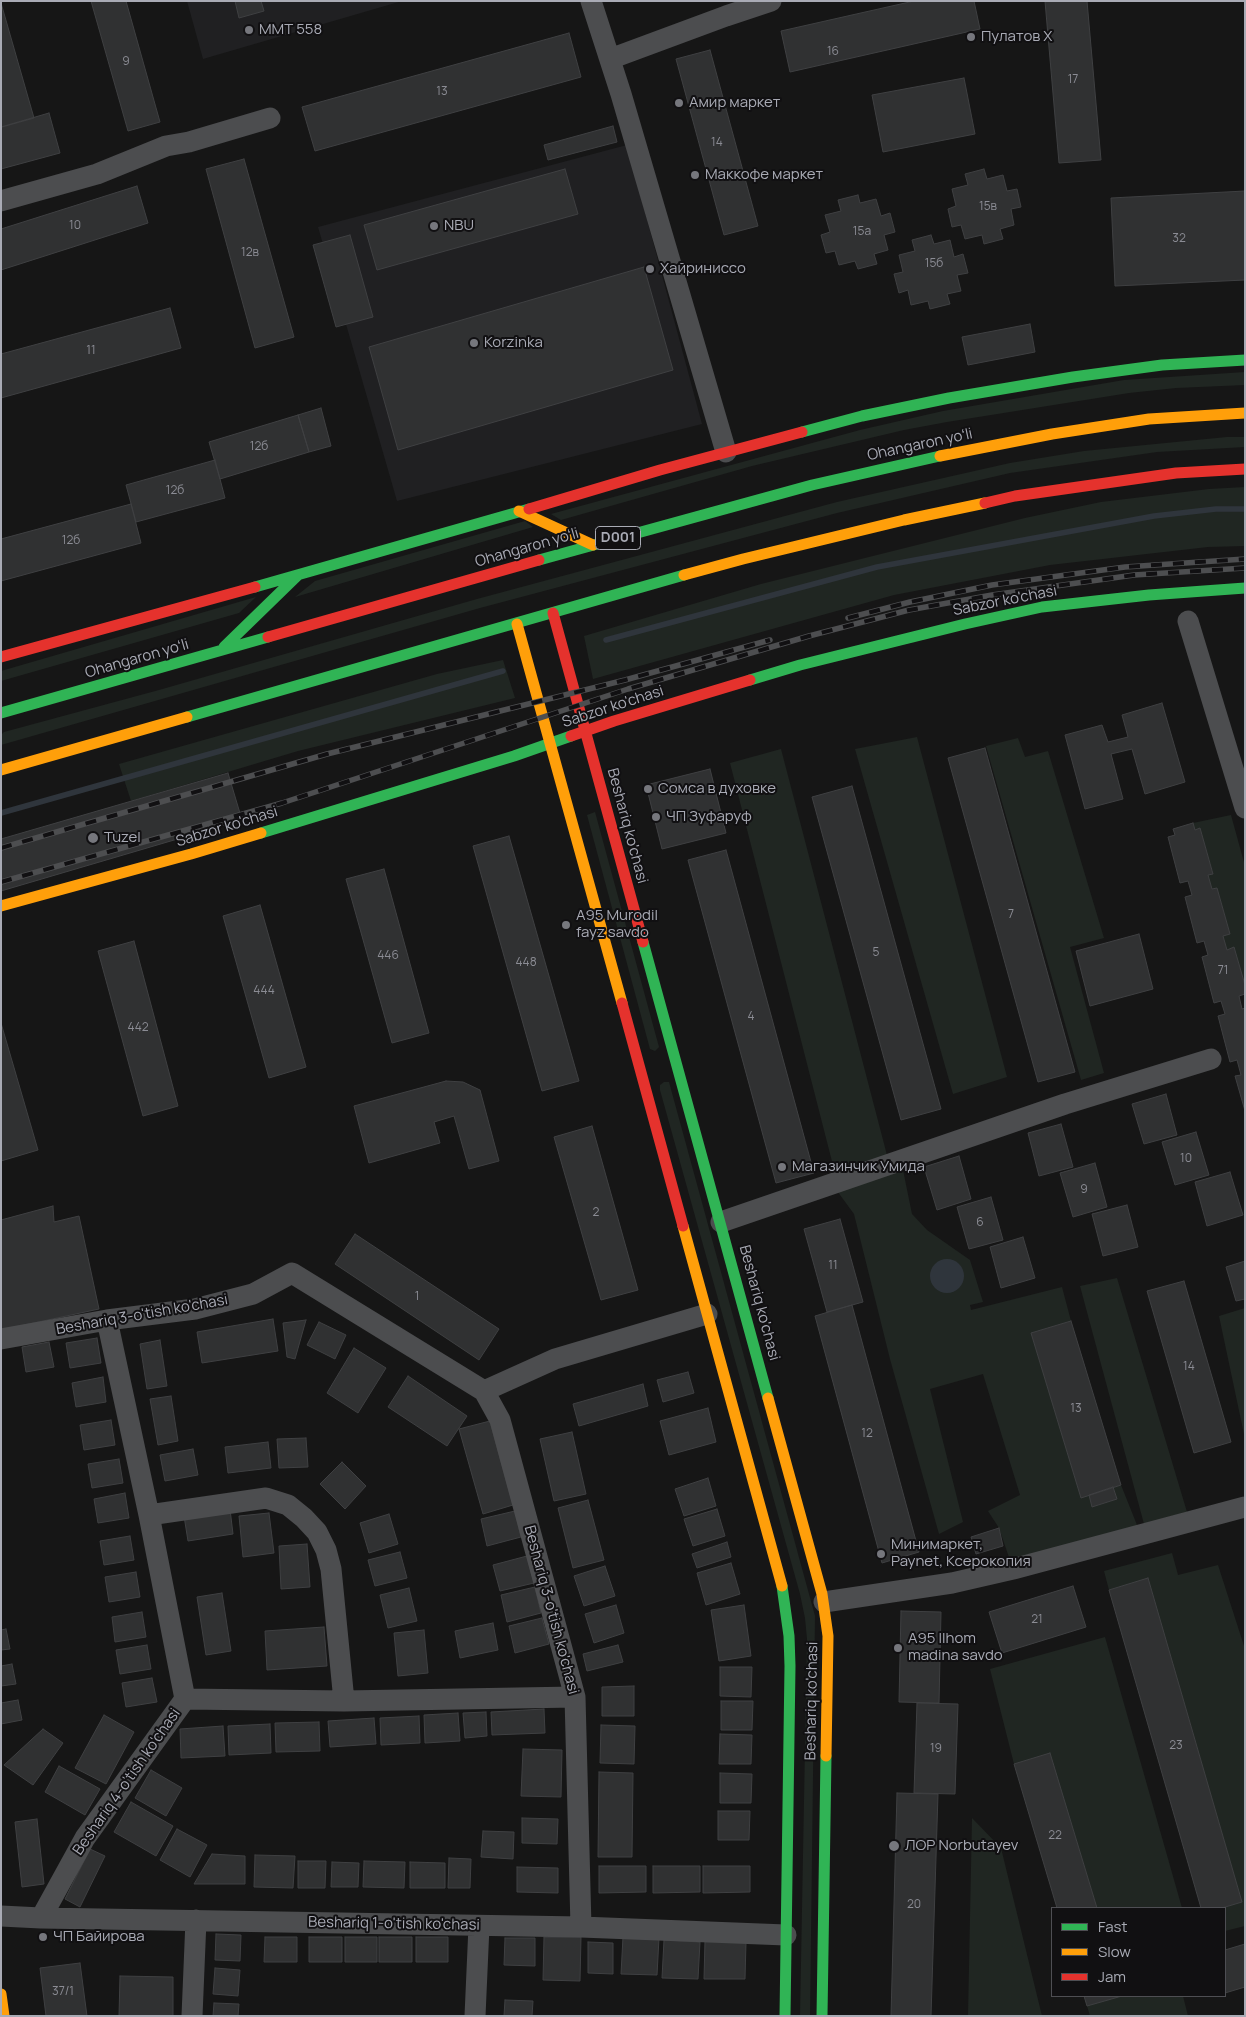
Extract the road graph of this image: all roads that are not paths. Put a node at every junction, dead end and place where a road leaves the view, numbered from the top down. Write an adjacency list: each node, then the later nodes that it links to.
1 (591, 1): 3 (street)
2 (771, 1): 3 (street)
3 (610, 58): 8 (street)
4 (270, 118): 5 (street)
5 (1, 202)
6 (1245, 360): 8 (main road)
7 (1245, 413): 11 (main road, Ohangaron yoʻli / D001)
8 (726, 452): 10 (main road)
9 (1245, 469): 14 (main road)
10 (519, 511): 11 (main road); 12 (main road)
11 (593, 545): 17 (main road, Ohangaron yoʻli / D001)
12 (298, 575): 17 (main road); 18 (main road)
13 (1245, 588): 20 (main road, Sabzor ko'chasi)
14 (553, 613): 16 (main road); 20 (main road, Beshariq ko'chasi)
15 (1188, 621): 23 (street)
16 (518, 624): 21 (main road, Beshariq ko'chasi); 22 (main road)
17 (221, 650): 19 (main road, Ohangaron yoʻli / D001)
18 (1, 658)
19 (1, 714)
20 (586, 731): 21 (main road, Sabzor ko'chasi); 26 (main road, Beshariq ko'chasi)
21 (550, 744): 24 (main road, Sabzor ko'chasi); 27 (main road, Beshariq ko'chasi)
22 (1, 770)
23 (1245, 808)
24 (1, 906)
25 (1210, 1059): 26 (street)
26 (721, 1222): 33 (main road, Beshariq ko'chasi)
27 (707, 1314): 30 (street); 42 (main road, Beshariq ko'chasi)
28 (107, 1320): 29 (street, Beshariq 3-o'tish ko'chasi); 30 (street, Beshariq 3-o'tish ko'chasi); 32 (street, Beshariq 4-o'tish ko'chasi)
29 (1, 1339)
30 (484, 1391): 34 (street, Beshariq 3-o'tish ko'chasi)
31 (1245, 1507): 33 (street)
32 (149, 1515): 35 (street, Beshariq 4-o'tish ko'chasi); 36 (street)
33 (824, 1602): 48 (main road, Beshariq ko'chasi)
34 (575, 1697): 36 (street, Beshariq 4-o'tish ko'chasi); 41 (street, Beshariq 3-o'tish ko'chasi)
35 (185, 1699): 36 (street, Beshariq 4-o'tish ko'chasi); 38 (street, Beshariq 4-o'tish ko'chasi)
36 (344, 1701)
37 (1, 1916): 38 (street, Beshariq 1-o'tish ko'chasi)
38 (41, 1918): 39 (street, Beshariq 1-o'tish ko'chasi)
39 (196, 1920): 40 (street, Beshariq 1-o'tish ko'chasi); 45 (street)
40 (479, 1926): 41 (street, Beshariq 1-o'tish ko'chasi); 46 (street)
41 (581, 1927): 42 (street, Beshariq 1-o'tish ko'chasi)
42 (786, 1935): 47 (main road, Beshariq ko'chasi)
43 (1, 1994): 44 (main road)
44 (4, 2016)
45 (192, 2016)
46 (475, 2016)
47 (785, 2016)
48 (822, 2016)

